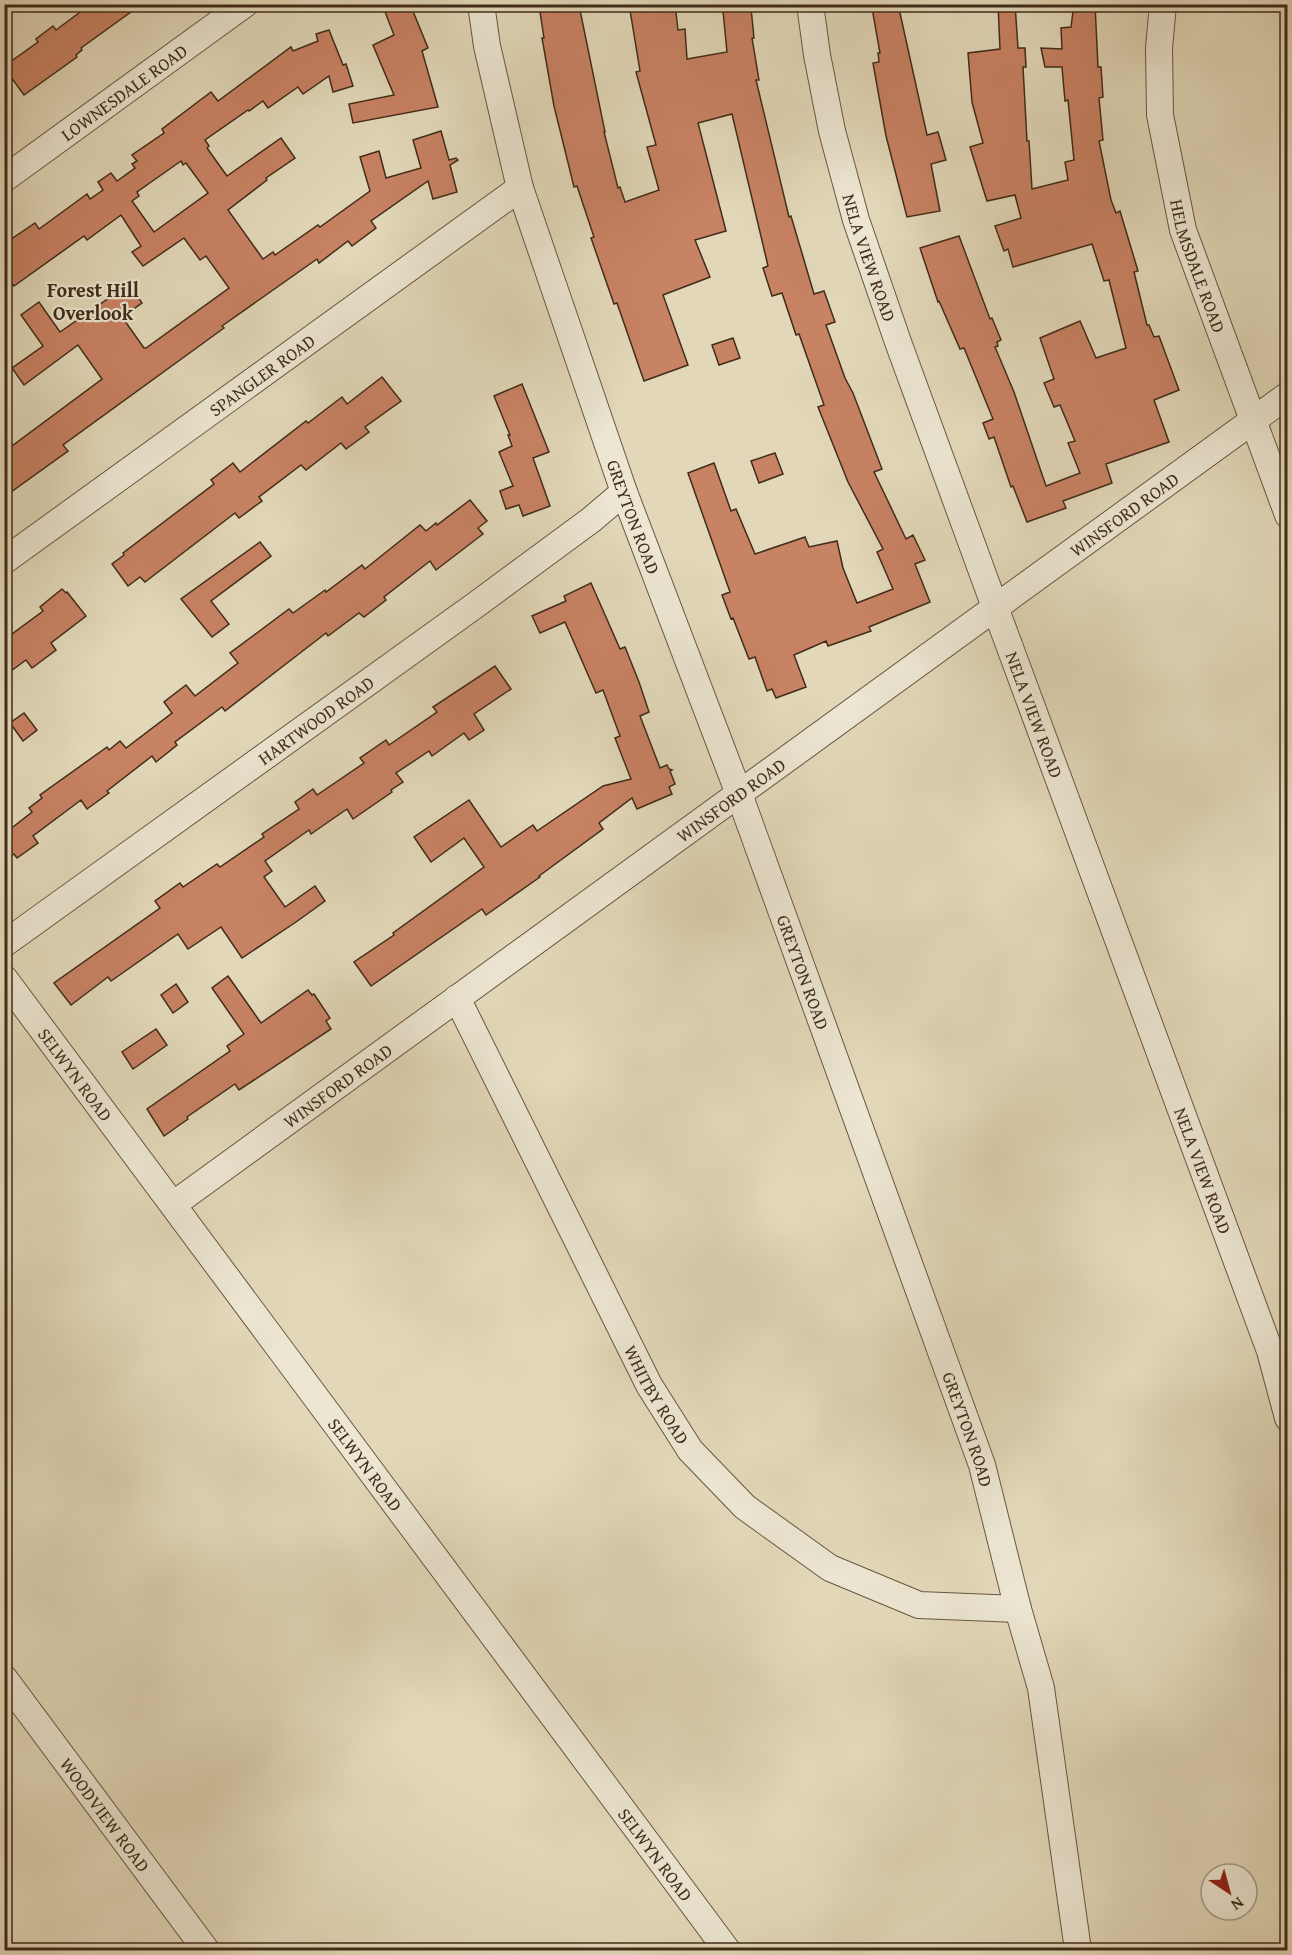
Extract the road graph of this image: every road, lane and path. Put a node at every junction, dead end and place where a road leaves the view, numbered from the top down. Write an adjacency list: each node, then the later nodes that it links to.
1 (245, 4): 5 (street, LOWNESDALE ROAD)
2 (481, 4): 6 (street, GREYTON ROAD)
3 (810, 4): 12 (street, NELA VIEW ROAD)
4 (1163, 4): 8 (street, HELMSDALE ROAD)
5 (4, 179)
6 (520, 188): 9 (street, GREYTON ROAD); 11 (street, SPANGLER ROAD)
7 (1287, 395): 8 (street, WINSFORD ROAD)
8 (1252, 420): 10 (street, HELMSDALE ROAD); 12 (street, WINSFORD ROAD)
9 (624, 492): 13 (street, GREYTON ROAD); 14 (street, HARTWOOD ROAD)
10 (1287, 515)
11 (4, 561)
12 (995, 607): 13 (street, WINSFORD ROAD); 18 (street, NELA VIEW ROAD)
13 (739, 794): 16 (street, WINSFORD ROAD); 19 (street, GREYTON ROAD)
14 (4, 944)
15 (4, 978): 17 (street, SELWYN ROAD)
16 (457, 998): 17 (street, WINSFORD ROAD); 19 (street, WHITBY ROAD)
17 (174, 1204): 22 (street, SELWYN ROAD)
18 (1287, 1418)
19 (1018, 1609): 23 (street, GREYTON ROAD)
20 (4, 1678): 21 (street, WOODVIEW ROAD)
21 (206, 1950)
22 (727, 1950)
23 (1078, 1950)

